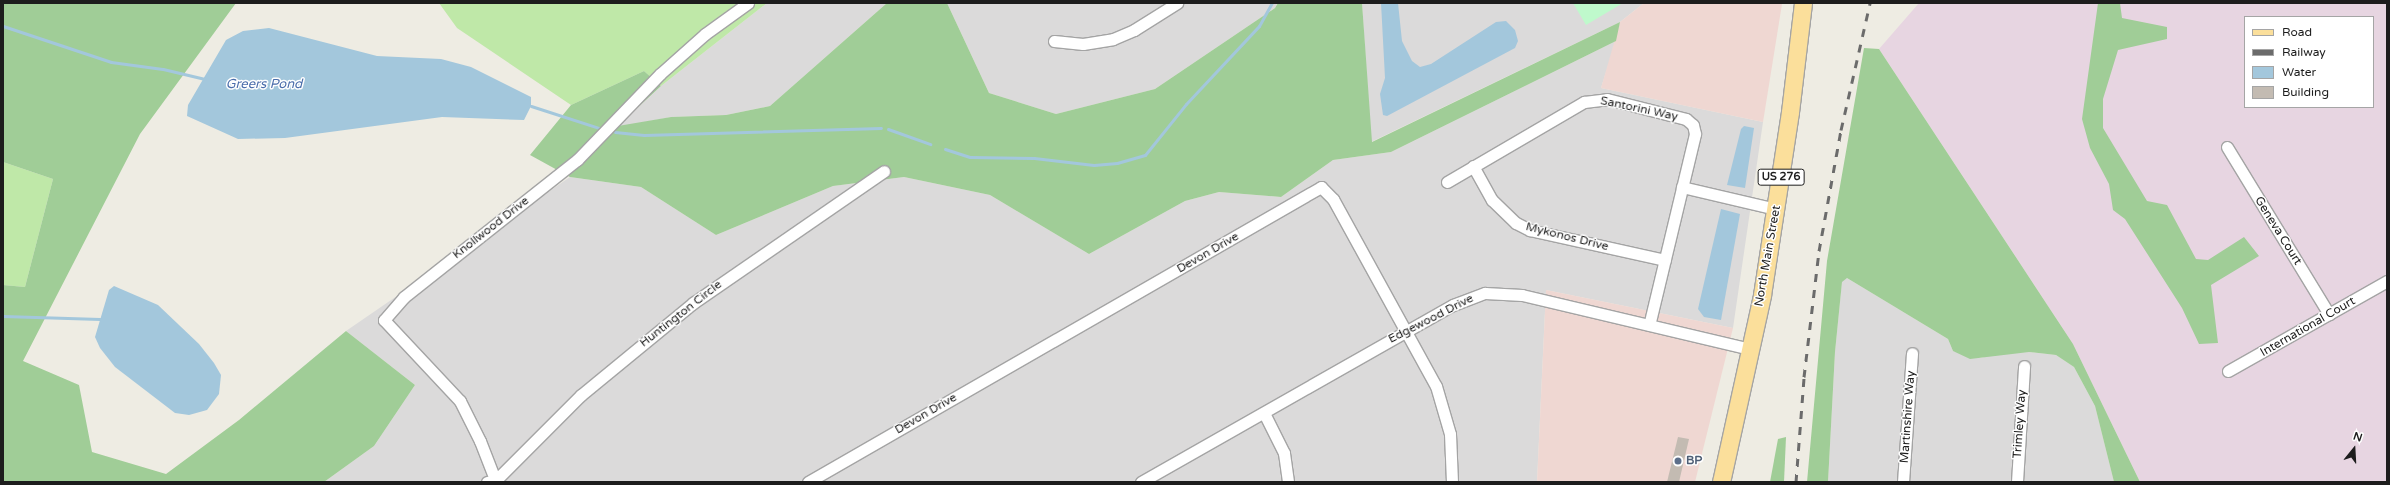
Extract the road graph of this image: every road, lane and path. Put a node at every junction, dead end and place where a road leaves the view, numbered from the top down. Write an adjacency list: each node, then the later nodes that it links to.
1 (748, 3): 21 (street, Knollwood Drive)
2 (1178, 3): 4 (street)
3 (1803, 3): 10 (main road, North Main Street / US 276)
4 (1054, 41)
5 (2227, 147): 13 (street, Geneva Court)
6 (1473, 166): 8 (street, Santorini Way); 9 (street, Santorini Way); 11 (street, Mykonos Drive)
7 (884, 171): 21 (street, Huntington Circle)
8 (1447, 182)
9 (1682, 187): 10 (street); 11 (street, Santorini Way)
10 (1776, 209): 16 (main road, North Main Street / US 276)
11 (1665, 260): 14 (street, Santorini Way)
12 (2387, 281): 13 (street, International Court)
13 (2329, 314): 19 (street, International Court)
14 (1649, 325): 15 (street, Edgewood Drive); 16 (street, Edgewood Drive)
15 (1406, 331): 20 (street, Edgewood Drive); 22 (street, Devon Drive); 25 (street, Devon Drive)
16 (1750, 349): 26 (main road, North Main Street / US 276)
17 (1912, 353): 27 (street, Martinshire Way)
18 (2024, 366): 28 (street, Trimley Way)
19 (2228, 371)
20 (1264, 413): 23 (street, Edgewood Drive); 24 (street)
21 (493, 482)
22 (808, 482)
23 (1142, 482)
24 (1288, 482)
25 (1452, 482)
26 (1721, 482)
27 (1903, 482)
28 (2017, 482)

